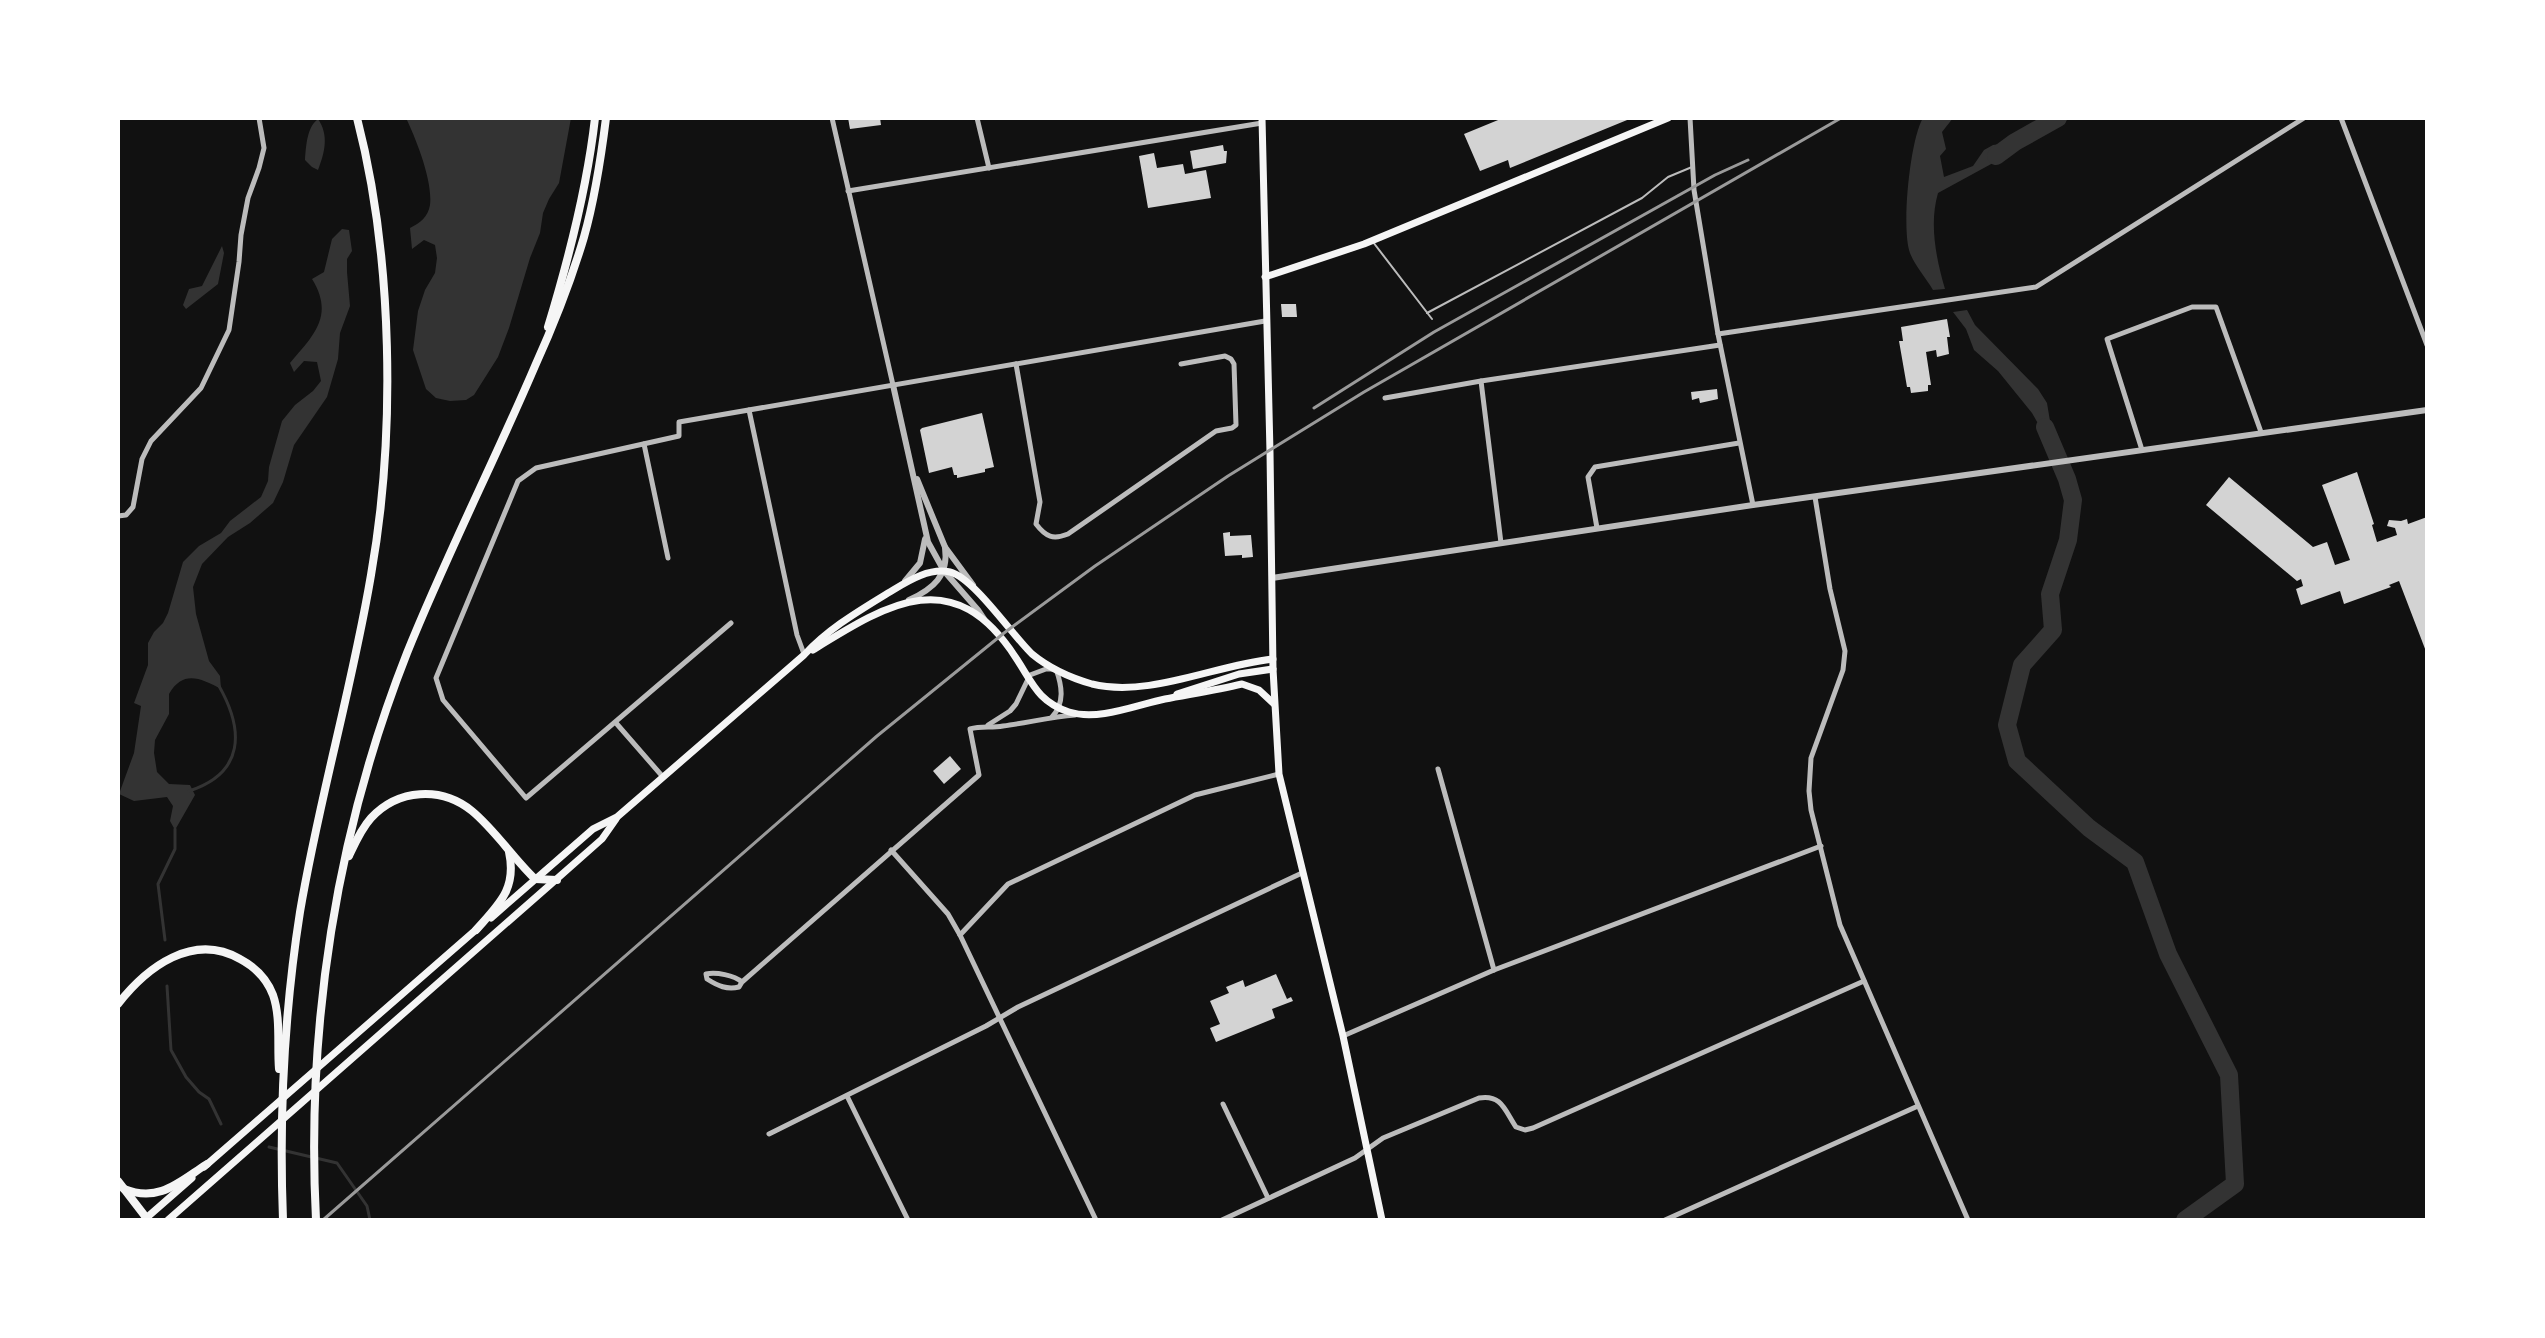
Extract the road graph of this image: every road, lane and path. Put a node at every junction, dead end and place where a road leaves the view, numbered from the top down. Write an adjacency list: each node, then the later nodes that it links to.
1 (259, 118): 38 (street)
2 (357, 118): 82 (main road)
3 (595, 118): 25 (main road)
4 (606, 118): 25 (main road)
5 (832, 118): 14 (street)
6 (977, 118): 13 (street)
7 (1668, 118): 15 (main road)
8 (1690, 118): 12 (street)
9 (2304, 118): 20 (street)
10 (2341, 118): 22 (street)
11 (1262, 120): 13 (street); 16 (main road)
12 (1692, 167): 17 (lane); 20 (street)
13 (989, 168): 14 (street)
14 (848, 191): 27 (street)
15 (1372, 241): 16 (main road); 17 (lane)
16 (1265, 277): 19 (main road)
17 (1427, 313): 18 (lane)
18 (1432, 319)
19 (1265, 321): 23 (street); 45 (main road)
20 (1718, 334): 21 (street)
21 (1720, 345): 26 (street); 32 (street)
22 (2427, 345)
23 (1016, 364): 24 (street); 27 (street)
24 (1181, 364)
25 (535, 366): 70 (main road)
26 (1481, 381): 28 (street); 41 (street)
27 (893, 385): 29 (street); 35 (street)
28 (1385, 398)
29 (749, 410): 33 (street); 51 (street)
30 (2427, 410): 31 (street)
31 (2261, 432): 34 (street); 34 (street)
32 (1739, 443): 37 (street); 39 (street)
33 (644, 444): 43 (street); 61 (street)
34 (2142, 450): 36 (street)
35 (912, 466): 40 (street); 42 (street)
36 (1815, 497): 37 (street); 67 (street)
37 (1753, 505): 39 (street)
38 (118, 516)
39 (1597, 528): 41 (street)
40 (925, 535): 44 (street); 46 (street)
41 (1501, 543): 45 (street)
42 (945, 547): 44 (street); 47 (street)
43 (668, 558)
44 (944, 571): 46 (main road); 47 (main road); 48 (street); 49 (street)
45 (1272, 578): 52 (main road)
46 (899, 587): 51 (main road)
47 (982, 598): 53 (main road)
48 (908, 600): 49 (main road); 51 (main road)
49 (986, 622): 55 (main road)
50 (731, 623): 61 (street)
51 (804, 655): 65 (main road)
52 (1273, 659): 53 (main road); 54 (main road)
53 (1056, 669): 55 (street); 58 (street)
54 (1273, 669): 56 (main road); 57 (main road)
55 (1027, 678): 58 (main road); 62 (street)
56 (1168, 698): 57 (main road); 59 (main road)
57 (1274, 704): 64 (main road)
58 (1059, 708): 59 (main road); 60 (street)
59 (1079, 715): 60 (street)
60 (1051, 717): 62 (street)
61 (616, 723): 65 (street)
62 (987, 725): 68 (street)
63 (1438, 769): 76 (street)
64 (1279, 774): 71 (main road); 75 (street)
65 (663, 777): 66 (main road)
66 (617, 817): 72 (main road); 73 (main road)
67 (1821, 846): 76 (street); 77 (street)
68 (891, 850): 75 (street); 78 (street)
69 (509, 851): 70 (main road); 72 (main road); 74 (main road)
70 (343, 867): 95 (main road)
71 (1302, 873): 80 (street); 81 (main road)
72 (535, 879): 73 (main road); 74 (main road)
73 (557, 880): 93 (main road)
74 (476, 930): 88 (main road)
75 (960, 935): 80 (street)
76 (1494, 970): 81 (street)
77 (1864, 981): 85 (street); 87 (street)
78 (742, 982): 78 (street)
79 (118, 1004): 82 (main road)
80 (1001, 1018): 83 (street); 97 (street)
81 (1343, 1036): 87 (main road)
82 (281, 1054): 94 (main road)
83 (847, 1096): 86 (street); 96 (street)
84 (1223, 1104): 91 (street)
85 (1918, 1106): 100 (street); 101 (street)
86 (769, 1134)
87 (1366, 1150): 91 (street); 99 (main road)
88 (207, 1164): 90 (main road); 92 (main road)
89 (118, 1181): 90 (main road)
90 (124, 1189): 92 (main road)
91 (1268, 1198): 98 (street)
92 (146, 1219)
93 (168, 1220)
94 (283, 1220)
95 (316, 1220)
96 (908, 1220)
97 (1096, 1220)
98 (1222, 1220)
99 (1382, 1220)
100 (1665, 1220)
101 (1968, 1220)

